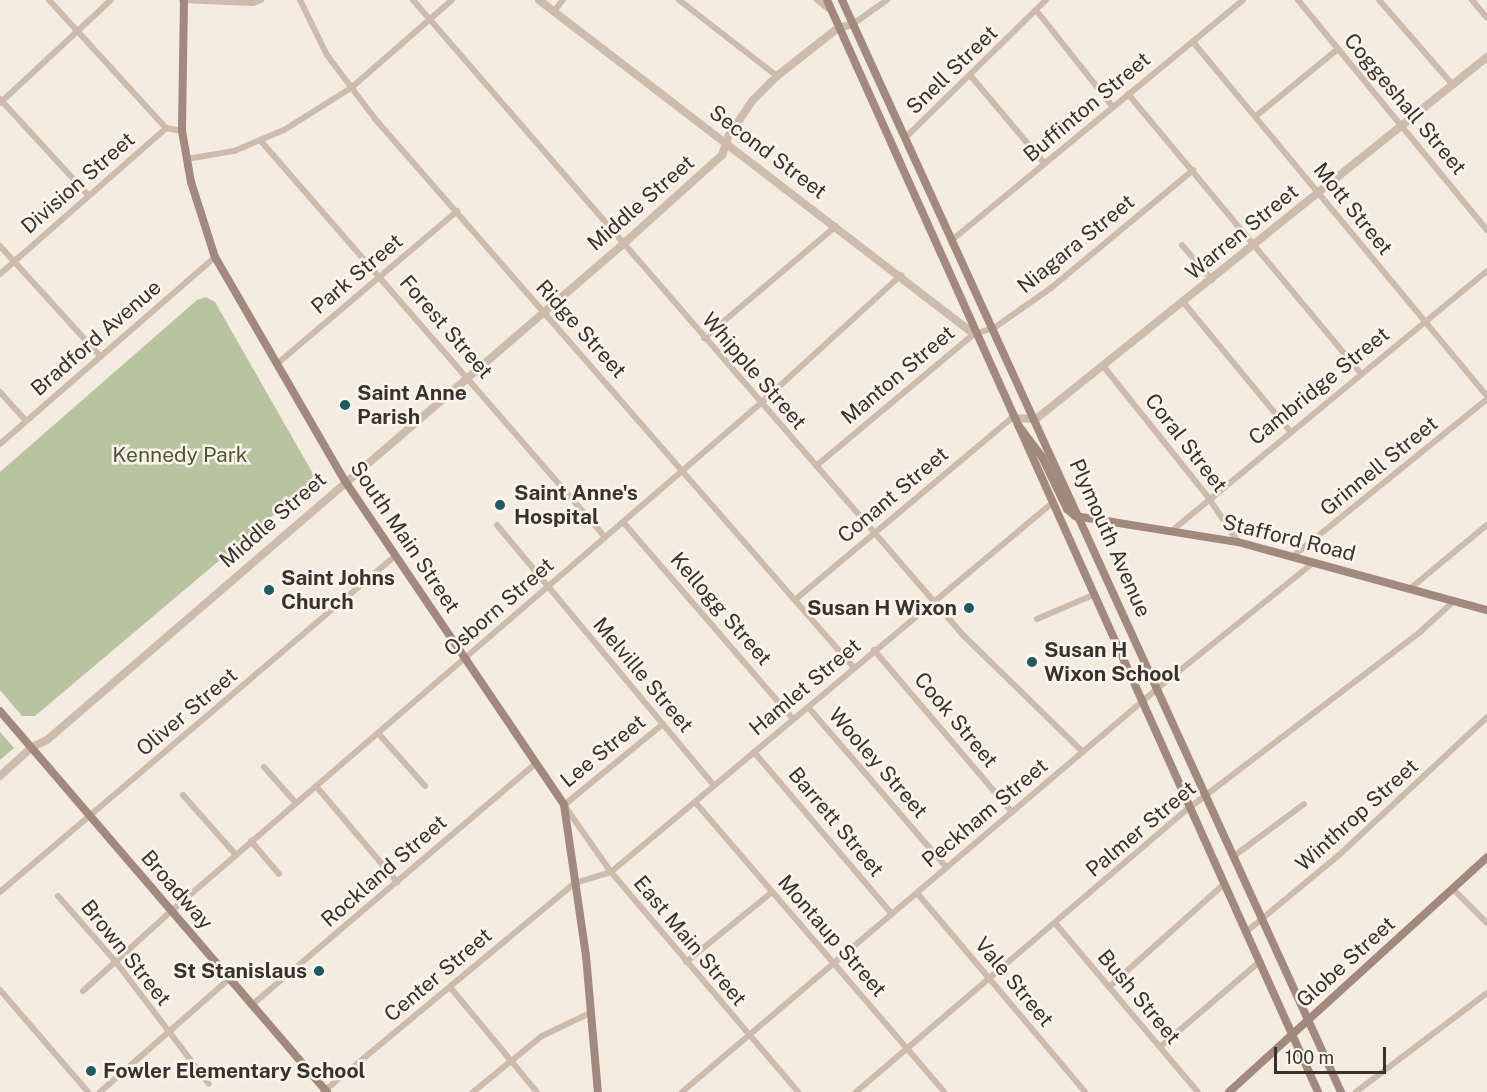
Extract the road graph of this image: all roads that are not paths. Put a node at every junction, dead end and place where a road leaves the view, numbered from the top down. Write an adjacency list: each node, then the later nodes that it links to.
1 (49, 0): 27 (street)
2 (111, 0): 27 (street)
3 (261, 0): 19 (street)
4 (300, 0): 34 (street, Ridge Street)
5 (413, 0): 24 (street, Whipple Street)
6 (452, 0): 24 (street)
7 (539, 0): 21 (street, Second Street)
8 (563, 0): 21 (street)
9 (680, 0): 32 (street)
10 (817, 0): 22 (street)
11 (827, 0): 22 (main road, Plymouth Avenue)
12 (842, 0): 25 (main road, Plymouth Avenue)
13 (887, 0): 25 (street)
14 (1046, 0): 20 (street, Snell Street)
15 (1243, 0): 28 (street, Buffinton Street)
16 (1298, 0): 29 (street, Coggeshall Street)
17 (1379, 0): 33 (street)
18 (1472, 0): 23 (street)
19 (183, 1): 41 (main road, South Main Street)
20 (1036, 10): 31 (street, Snell Street); 37 (street)
21 (554, 11): 44 (street, Second Street)
22 (831, 11): 26 (main road, Plymouth Avenue)
23 (1487, 18)
24 (431, 19): 34 (street); 55 (street, Whipple Street)
25 (853, 24): 26 (street); 42 (main road, Plymouth Avenue)
26 (838, 28): 32 (street, Middle Street); 69 (main road, Plymouth Avenue)
27 (78, 31): 36 (street); 40 (street)
28 (1193, 42): 35 (street, Buffinton Street); 38 (street, Mott Street)
29 (1338, 49): 38 (street); 39 (street, Coggeshall Street)
30 (1486, 60): 33 (street, Warren Street)
31 (970, 75): 42 (street, Snell Street); 46 (street)
32 (777, 76): 44 (street, Middle Street)
33 (1452, 84): 39 (street, Warren Street)
34 (351, 88): 43 (street); 50 (street, Ridge Street)
35 (1128, 94): 37 (street, Buffinton Street); 47 (street)
36 (1, 101): 49 (street)
37 (1113, 107): 46 (street, Buffinton Street)
38 (1256, 116): 48 (street, Mott Street)
39 (1401, 125): 48 (street, Warren Street); 52 (street, Coggeshall Street)
40 (166, 128): 41 (street); 49 (street, Division Street)
41 (182, 132): 45 (main road, South Main Street)
42 (905, 138): 53 (main road, Plymouth Avenue)
43 (260, 140): 45 (street); 63 (street, Forest Street)
44 (727, 145): 51 (street, Second Street); 55 (street, Middle Street)
45 (187, 159): 58 (main road, South Main Street)
46 (1045, 164): 53 (street, Buffinton Street)
47 (1193, 170): 54 (street); 68 (street, Niagara Street)
48 (1319, 193): 54 (street, Warren Street); 67 (street, Mott Street)
49 (88, 195): 59 (street, Division Street)
50 (457, 211): 63 (street, Park Street); 66 (street, Ridge Street)
51 (837, 226): 62 (street, Second Street); 70 (street)
52 (1487, 230)
53 (952, 240): 68 (main road, Plymouth Avenue)
54 (1255, 244): 64 (street, Warren Street); 74 (street)
55 (622, 245): 66 (street, Middle Street); 70 (street, Whipple Street)
56 (1182, 245): 64 (street)
57 (0, 246): 59 (street)
58 (215, 257): 71 (street, Bradford Avenue); 72 (main road, South Main Street)
59 (14, 261): 61 (street, Division Street); 71 (street)
60 (1487, 271): 67 (street, Cambridge Street)
61 (0, 273)
62 (902, 275): 69 (street, Second Street); 78 (street, Osborn Street)
63 (380, 276): 72 (street, Park Street); 75 (street, Forest Street)
64 (1212, 280): 65 (street, Warren Street)
65 (1184, 303): 73 (street, Warren Street); 82 (street)
66 (542, 312): 75 (street, Middle Street); 85 (street, Ridge Street)
67 (1423, 323): 74 (street, Cambridge Street); 77 (street, Mott Street)
68 (994, 328): 69 (street, Niagara Street); 80 (main road, Plymouth Avenue)
69 (974, 334): 79 (main road, Plymouth Avenue); 84 (street, Manton Street)
70 (704, 338): 78 (street, Whipple Street)
71 (100, 356): 81 (street, Bradford Avenue)
72 (278, 363): 86 (main road, South Main Street)
73 (1104, 367): 80 (street, Warren Street); 87 (street, Coral Street)
74 (1361, 374): 82 (street, Cambridge Street)
75 (468, 376): 86 (street, Middle Street); 95 (street, Forest Street)
76 (0, 392): 81 (street)
77 (1487, 398): 98 (street, Grinnell Street)
78 (760, 403): 84 (street, Whipple Street); 85 (street, Osborn Street)
79 (1012, 418): 80 (street); 88 (main road, Plymouth Avenue); 89 (main road); 94 (street, Conant Street)
80 (1036, 419): 89 (main road, Plymouth Avenue)
81 (26, 421): 83 (street, Bradford Avenue)
82 (1290, 432): 87 (street, Cambridge Street)
83 (0, 444)
84 (816, 466): 94 (street, Whipple Street)
85 (683, 470): 90 (street, Osborn Street); 103 (street, Ridge Street)
86 (345, 481): 97 (main road, South Main Street); 119 (street, Middle Street)
87 (1208, 497): 93 (street, Cambridge Street); 96 (street, Coral Street)
88 (1051, 504): 102 (main road, Plymouth Avenue); 104 (street, Hamlet Street)
89 (1080, 515): 93 (main road, Stafford Road); 111 (main road, Plymouth Avenue)
90 (623, 522): 95 (street, Osborn Street); 116 (street, Kellogg Street)
91 (497, 525): 100 (street, Melville Street)
92 (1487, 525): 101 (street)
93 (1174, 528): 96 (main road, Stafford Road)
94 (874, 532): 103 (street, Conant Street); 104 (street, Whipple Street)
95 (605, 537): 100 (street, Osborn Street)
96 (1238, 542): 98 (main road, Stafford Road)
97 (395, 556): 109 (main road, South Main Street); 136 (street, Oliver Street)
98 (1292, 556): 99 (main road, Stafford Road)
99 (1313, 563): 101 (main road, Stafford Road); 111 (street, Peckham Street)
100 (547, 586): 109 (street, Osborn Street); 117 (street, Melville Street)
101 (1412, 587): 105 (main road, Stafford Road)
102 (1093, 595): 107 (street); 112 (main road, Plymouth Avenue)
103 (796, 599): 110 (street, Ridge Street)
104 (933, 601): 108 (street, Hamlet Street); 121 (street, Whipple Street)
105 (1454, 601): 106 (main road, Stafford Road); 129 (street, Palmer Street)
106 (1487, 610)
107 (1037, 619)
108 (874, 650): 110 (street, Hamlet Street); 135 (street, Cook Street)
109 (465, 659): 118 (street, Osborn Street); 122 (main road, South Main Street)
110 (854, 668): 113 (street, Hamlet Street)
111 (1158, 688): 112 (street, Peckham Street); 129 (main road, Plymouth Avenue)
112 (1141, 702): 121 (street, Peckham Street); 134 (main road, Plymouth Avenue)
113 (808, 706): 116 (street, Hamlet Street); 141 (street, Wooley Street)
114 (0, 711): 119 (main road, Broadway)
115 (1487, 717): 154 (street, Winthrop Street)
116 (793, 719): 120 (street, Hamlet Street)
117 (663, 724): 125 (street, Melville Street); 132 (street, Lee Street)
118 (378, 733): 126 (street, Osborn Street); 127 (street)
119 (32, 747): 124 (street, Middle Street); 136 (main road, Broadway)
120 (754, 752): 125 (street, Hamlet Street); 153 (street, Barrett Street)
121 (1083, 752): 135 (street, Peckham Street)
122 (536, 763): 132 (main road, South Main Street); 144 (street, Rockland Street)
123 (264, 767): 131 (street)
124 (0, 776)
125 (714, 785): 130 (street, Hamlet Street)
126 (316, 786): 131 (street, Osborn Street); 144 (street)
127 (424, 786)
128 (183, 795): 138 (street)
129 (1207, 796): 134 (street, Palmer Street); 139 (main road, Plymouth Avenue)
130 (695, 802): 142 (street, Hamlet Street); 149 (street, Montaup Street)
131 (296, 803): 137 (street, Osborn Street)
132 (564, 804): 142 (street, East Main Street); 145 (main road, South Main Street)
133 (1304, 804): 139 (street)
134 (1190, 808): 146 (main road, Plymouth Avenue); 155 (street, Palmer Street)
135 (1012, 812): 141 (street, Peckham Street)
136 (90, 815): 148 (street, Oliver Street); 152 (main road, Broadway)
137 (252, 842): 138 (street, Osborn Street); 143 (street)
138 (236, 855): 152 (street, Osborn Street)
139 (1234, 856): 154 (main road, Plymouth Avenue)
140 (1487, 857): 147 (main road, Globe Street)
141 (946, 867): 150 (street, Peckham Street)
142 (611, 873): 145 (street, Hamlet Street); 159 (street, East Main Street)
143 (279, 874)
144 (397, 882): 169 (street, Rockland Street)
145 (575, 883): 164 (street, Center Street); 170 (main road, South Main Street)
146 (1224, 884): 157 (main road, Plymouth Avenue); 165 (street)
147 (1453, 889): 156 (street); 171 (main road, Globe Street)
148 (0, 892)
149 (771, 893): 159 (street); 160 (street, Montaup Street)
150 (916, 893): 153 (street, Peckham Street); 163 (street, Vale Street)
151 (58, 896): 158 (street, Brown Street)
152 (170, 912): 158 (street, Osborn Street); 162 (main road, Broadway)
153 (892, 914): 160 (street, Peckham Street)
154 (1263, 919): 157 (street, Winthrop Street); 171 (main road, Plymouth Avenue)
155 (1054, 923): 163 (street, Palmer Street); 165 (street, Bush Street)
156 (1487, 923)
157 (1246, 932): 161 (main road, Plymouth Avenue)
158 (116, 962): 167 (street, Osborn Street); 172 (street, Brown Street)
159 (686, 962): 173 (street, East Main Street)
160 (835, 962): 173 (street, Peckham Street); 176 (street, Montaup Street)
161 (1259, 962): 174 (main road, Plymouth Avenue); 175 (street)
162 (230, 978): 169 (main road, Broadway); 172 (street)
163 (990, 978): 176 (street, Palmer Street); 189 (street, Vale Street)
164 (450, 987): 177 (street); 179 (street, Center Street)
165 (1109, 987): 175 (street, Bush Street)
166 (0, 990): 180 (street)
167 (84, 991)
168 (1487, 993): 194 (street)
169 (253, 1004): 179 (main road, Broadway)
170 (592, 1012): 177 (street); 184 (main road, South Main Street)
171 (1309, 1020): 174 (main road, Globe Street); 193 (main road, Plymouth Avenue)
172 (169, 1032): 178 (street, Brown Street); 181 (street)
173 (748, 1035): 185 (street, Peckham Street); 186 (street, East Main Street)
174 (1293, 1036): 191 (main road, Globe Street); 192 (main road, Plymouth Avenue)
175 (1160, 1047): 190 (street, Bush Street)
176 (907, 1048): 187 (street, Palmer Street); 188 (street, Montaup Street)
177 (511, 1060): 182 (street); 183 (street)
178 (209, 1084)
179 (325, 1091)
180 (88, 1092)
181 (100, 1092)
182 (473, 1092)
183 (537, 1092)
184 (598, 1092)
185 (682, 1092)
186 (798, 1092)
187 (856, 1092)
188 (944, 1092)
189 (1086, 1092)
190 (1198, 1092)
191 (1229, 1092)
192 (1318, 1092)
193 (1341, 1092)
194 (1356, 1092)

